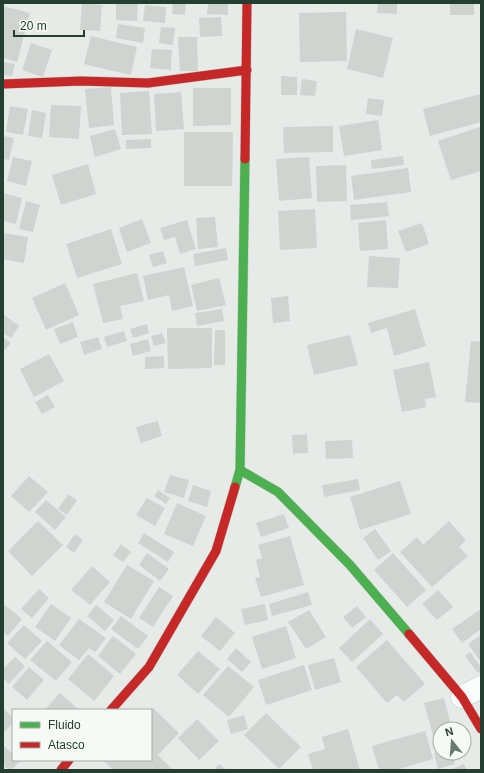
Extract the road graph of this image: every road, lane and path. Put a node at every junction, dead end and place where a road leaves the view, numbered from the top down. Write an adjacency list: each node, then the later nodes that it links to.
1 (247, 3): 2 (street)
2 (247, 70): 3 (street); 4 (street)
3 (3, 84)
4 (240, 470): 5 (street); 6 (street)
5 (472, 692): 7 (street)
6 (112, 709)
7 (481, 730)
8 (68, 761): 9 (street)
9 (61, 770)

